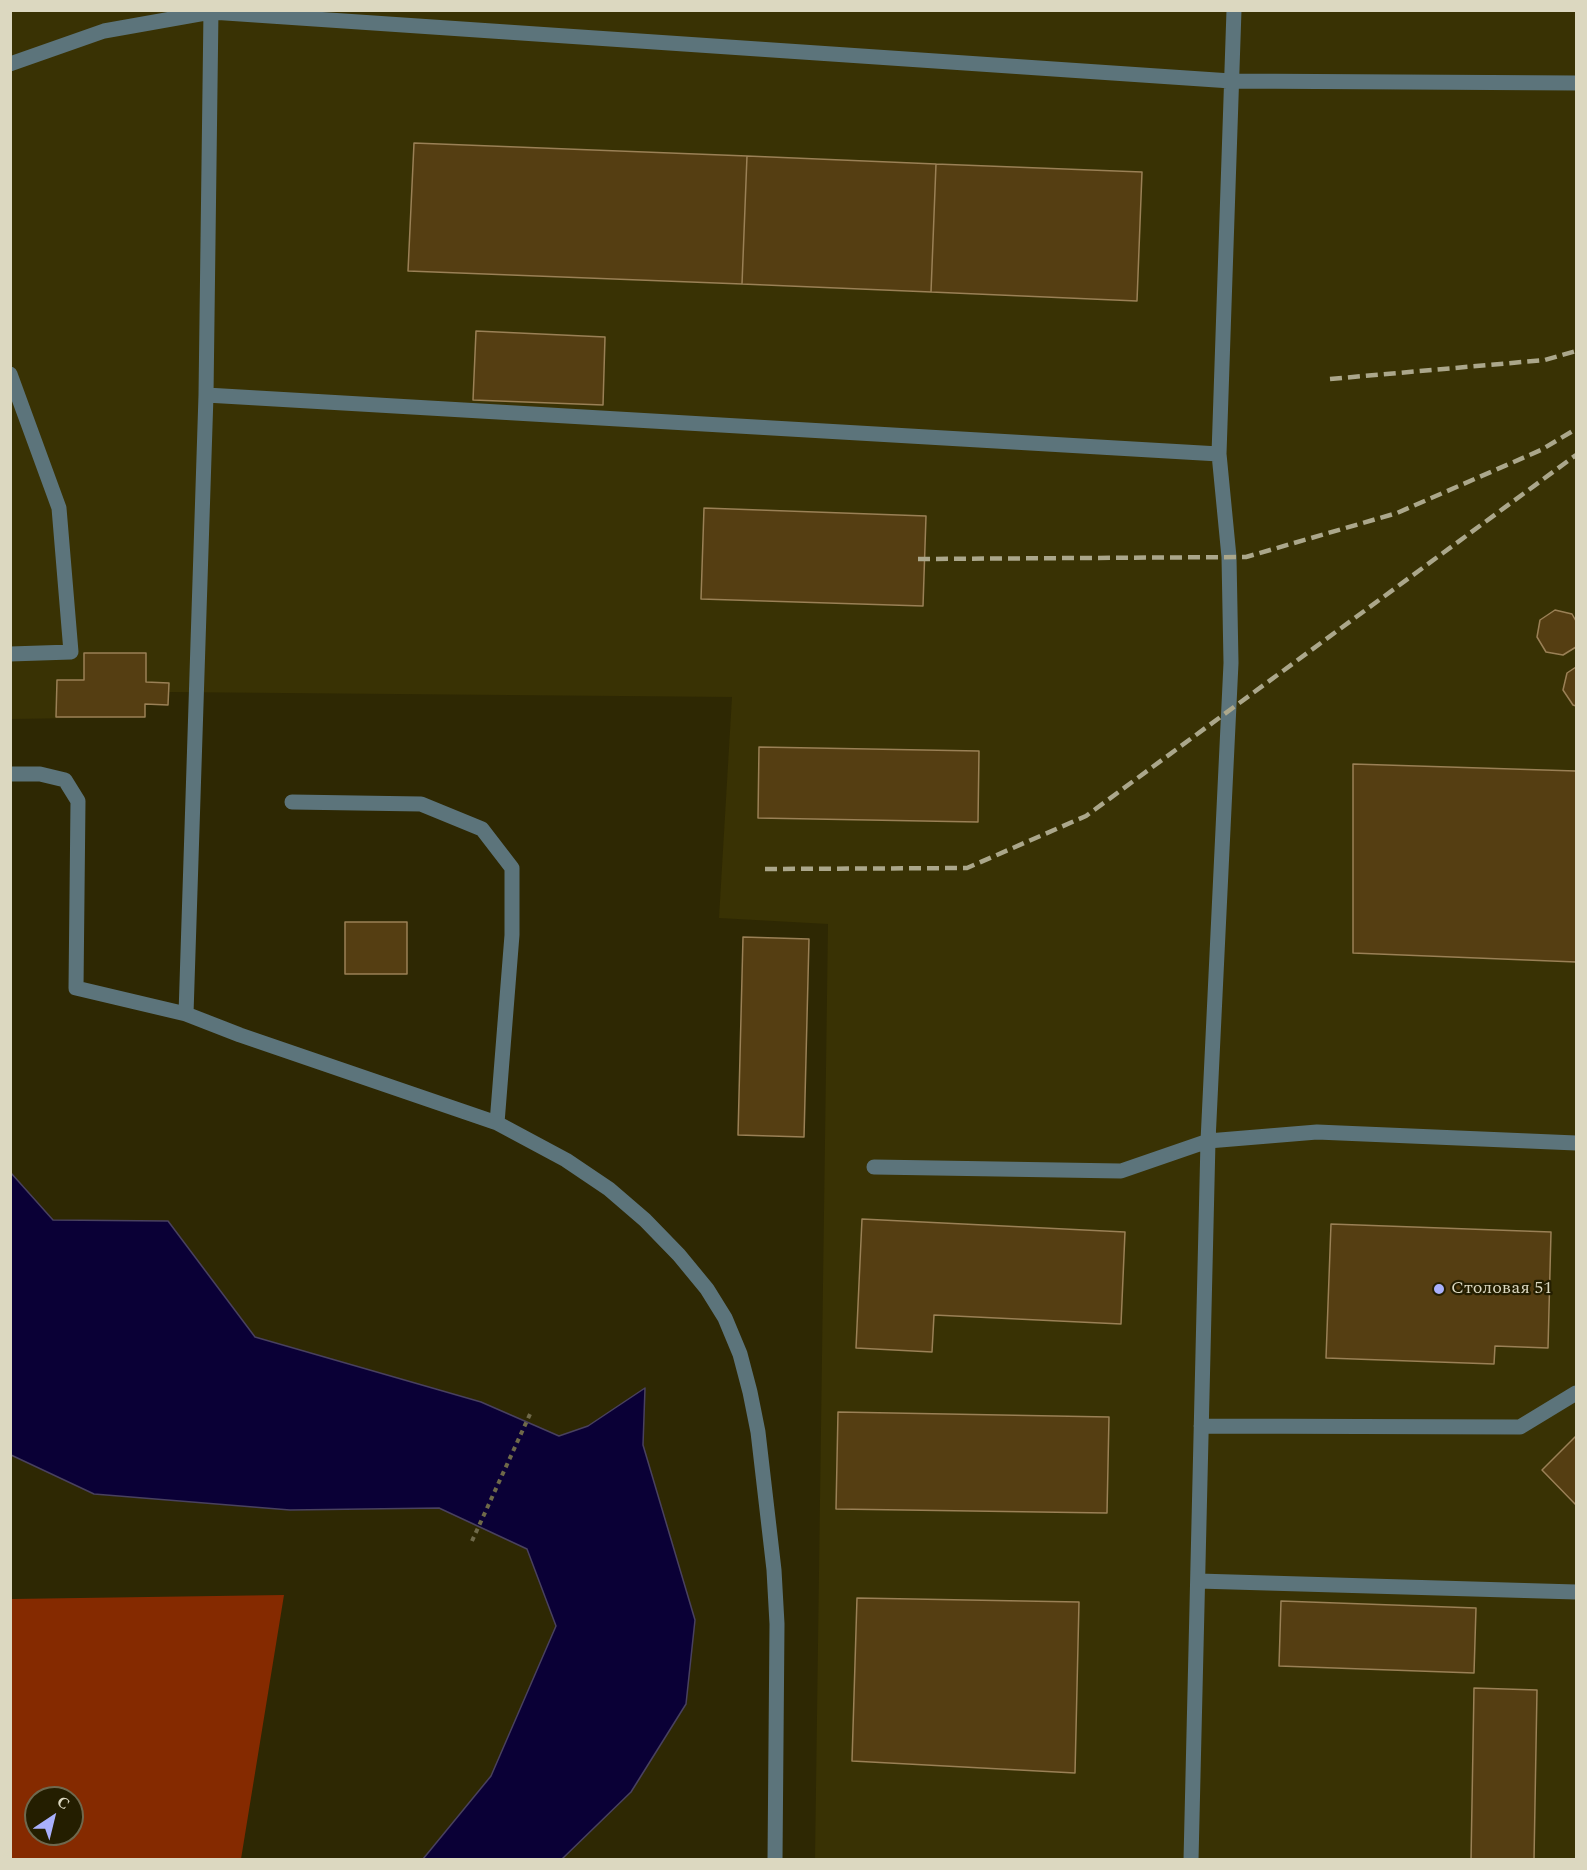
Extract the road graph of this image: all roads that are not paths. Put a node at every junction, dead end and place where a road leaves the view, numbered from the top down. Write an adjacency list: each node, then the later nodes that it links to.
1 (1234, 10): 4 (street)
2 (211, 11): 3 (street); 4 (street); 7 (street)
3 (10, 64)
4 (1231, 81): 5 (street); 8 (street)
5 (1576, 83)
6 (10, 374): 9 (street)
7 (206, 395): 8 (street); 12 (street)
8 (1219, 454): 14 (street)
9 (10, 654)
10 (10, 774): 12 (street)
11 (292, 802): 13 (street)
12 (186, 1014): 13 (street)
13 (497, 1123): 21 (street)
14 (1208, 1141): 15 (street); 16 (street); 18 (street)
15 (1576, 1143)
16 (874, 1167)
17 (1576, 1393): 18 (street)
18 (1201, 1426): 19 (street)
19 (1198, 1581): 20 (street); 22 (street)
20 (1576, 1592)
21 (775, 1860)
22 (1191, 1860)

